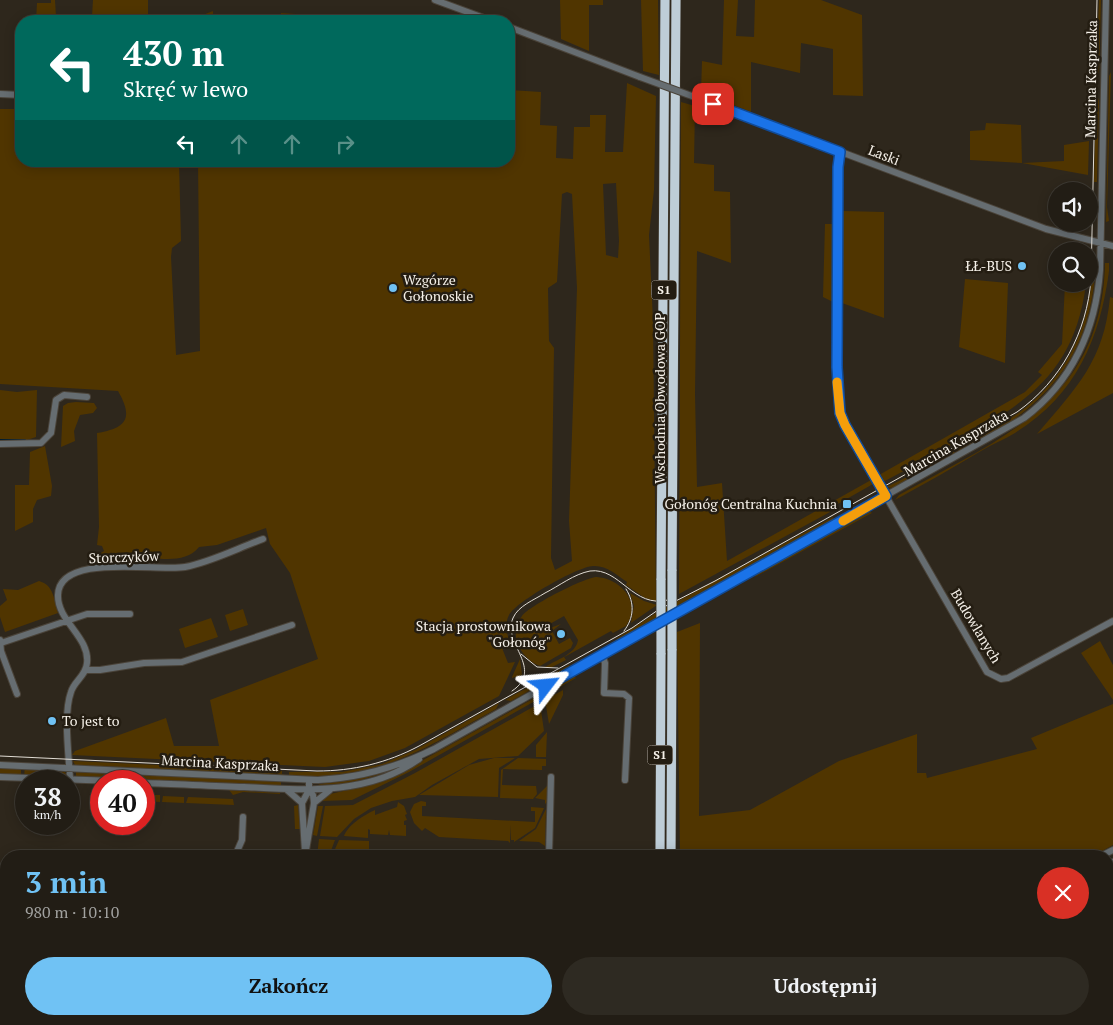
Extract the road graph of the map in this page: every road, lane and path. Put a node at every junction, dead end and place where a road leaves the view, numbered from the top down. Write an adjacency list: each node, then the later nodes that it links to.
1 (436, 0): 5 (street)
2 (665, 0): 44 (highway, Wschodnia Obwodowa GOP / S1, bridge)
3 (676, 0): 39 (highway, Wschodnia Obwodowa GOP / S1, bridge)
4 (1106, 0): 10 (street, Marcina Kasprzaka)
5 (476, 15)
6 (515, 29): 9 (street, Laski, bridge)
7 (0, 94): 8 (street)
8 (15, 95)
9 (840, 152): 10 (street, Laski); 14 (street, Budowlanych)
10 (1100, 243): 11 (street, Laski); 14 (street, Marcina Kasprzaka)
11 (1113, 246)
12 (87, 397): 13 (street)
13 (0, 444)
14 (886, 496): 18 (street, Budowlanych); 21 (street, Marcina Kasprzaka)
15 (263, 539): 17 (street, Storczyków)
16 (130, 614): 17 (street)
17 (68, 620): 20 (street); 22 (street, Storczyków)
18 (1113, 621)
19 (292, 625): 22 (street)
20 (1, 642): 23 (street)
21 (602, 655): 24 (street, Marcina Kasprzaka); 31 (street)
22 (86, 670): 26 (street)
23 (17, 694)
24 (434, 749): 30 (street, Marcina Kasprzaka); 33 (street, Marcina Kasprzaka)
25 (0, 765): 26 (street, Marcina Kasprzaka)
26 (70, 767): 30 (street, Marcina Kasprzaka)
27 (0, 777): 28 (street)
28 (15, 777)
29 (552, 777): 43 (street)
30 (309, 780): 35 (street)
31 (624, 780)
32 (155, 784): 34 (street, Marcina Kasprzaka)
33 (331, 789): 35 (street, Marcina Kasprzaka); 37 (street)
34 (288, 790): 35 (street, Marcina Kasprzaka); 36 (street)
35 (309, 790): 36 (street); 37 (street)
36 (302, 803): 41 (street)
37 (314, 803): 42 (street)
38 (243, 816): 40 (street)
39 (671, 831): 45 (highway, Wschodnia Obwodowa GOP / S1); 46 (highway)
40 (238, 850)
41 (305, 850)
42 (306, 850)
43 (549, 850)
44 (660, 850)
45 (671, 850)
46 (675, 850)

